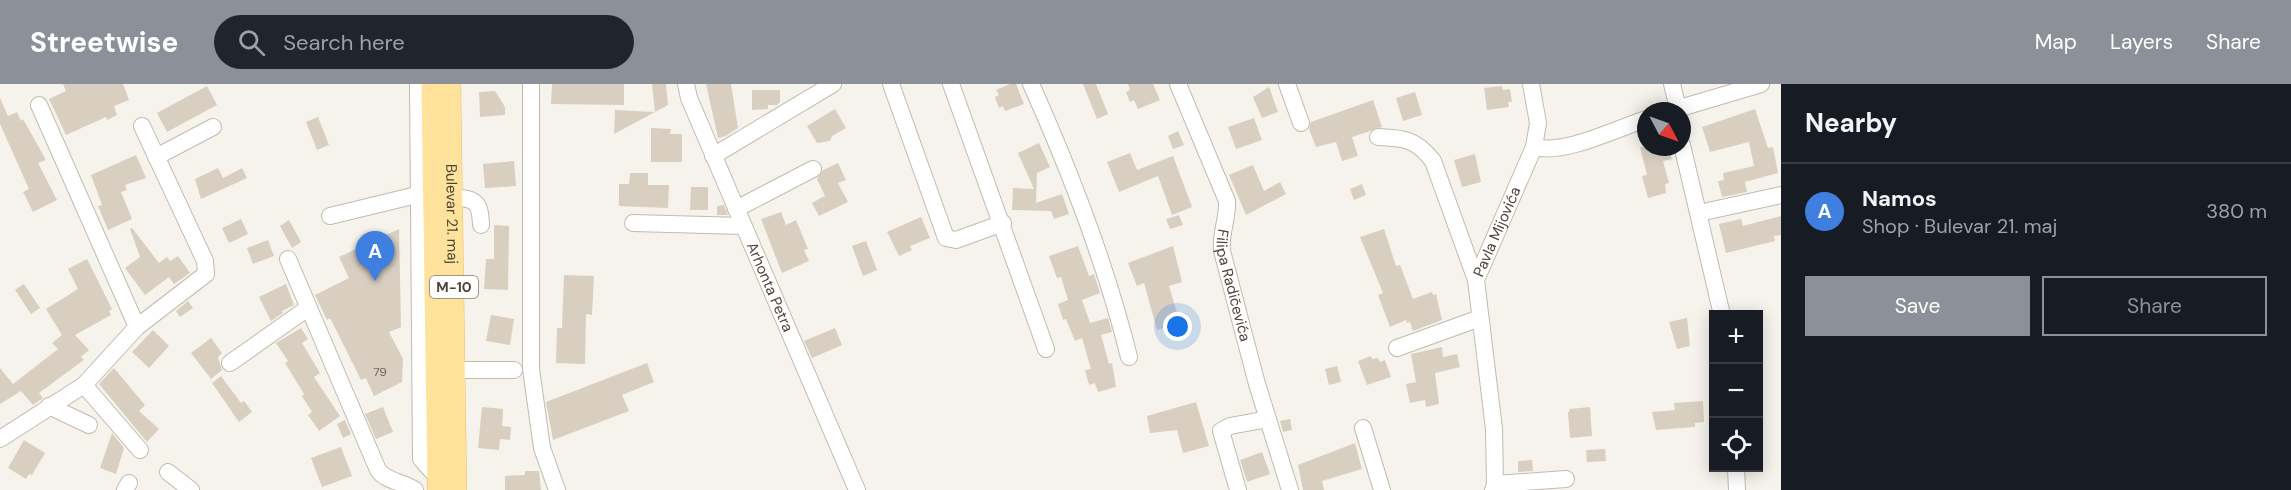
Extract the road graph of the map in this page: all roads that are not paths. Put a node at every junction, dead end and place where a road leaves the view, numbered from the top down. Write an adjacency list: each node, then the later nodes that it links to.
1 (418, 84): 28 (street)
2 (432, 84): 28 (main road, Bulevar 21. maj / M-10)
3 (450, 84): 28 (main road, Bulevar 21. maj / M-10)
4 (531, 84): 64 (street)
5 (686, 84): 24 (street, Arhonta Petra)
6 (833, 84): 24 (street)
7 (891, 84): 34 (street)
8 (951, 84): 34 (street)
9 (1030, 84): 45 (street)
10 (1178, 84): 51 (street, Filipa Radičevića)
11 (1287, 84): 19 (street)
12 (1531, 84): 23 (street, Pavla Mijovića)
13 (1672, 84): 15 (street)
14 (1761, 84): 17 (street)
15 (1673, 102)
16 (39, 105): 42 (street)
17 (1691, 105)
18 (1637, 122): 23 (street)
19 (1301, 123)
20 (142, 126): 26 (street)
21 (213, 127): 26 (street)
22 (1378, 137): 38 (street)
23 (1534, 147): 38 (street, Pavla Mijovića)
24 (713, 156): 30 (street, Arhonta Petra)
25 (1685, 156): 31 (street)
26 (156, 157): 42 (street)
27 (813, 169): 30 (street)
28 (435, 194): 32 (street); 35 (street); 47 (main road, Bulevar 21. maj / M-10); 59 (main road, Bulevar 21. maj / M-10)
29 (1781, 195): 31 (street)
30 (736, 209): 36 (street, Arhonta Petra)
31 (1700, 213): 40 (street)
32 (330, 216)
33 (633, 223): 36 (street)
34 (1003, 223): 44 (street)
35 (481, 225)
36 (743, 226): 65 (street, Arhonta Petra)
37 (288, 259): 39 (street)
38 (1476, 280): 41 (street, Pavla Mijovića)
39 (308, 308): 46 (street); 62 (street)
40 (1721, 310)
41 (1480, 318): 43 (street); 60 (street, Pavla Mijovića)
42 (137, 327): 49 (street)
43 (1397, 348)
44 (1046, 349)
45 (1129, 357)
46 (230, 363)
47 (455, 370): 48 (street); 63 (main road, Bulevar 21. maj / M-10)
48 (514, 370)
49 (84, 385): 50 (street); 55 (street)
50 (49, 406): 52 (street); 54 (street)
51 (1268, 419): 66 (street); 67 (street, Filipa Radičevića)
52 (89, 425)
53 (1363, 428): 68 (street)
54 (0, 439)
55 (140, 450)
56 (168, 472): 61 (street)
57 (1736, 472): 69 (street)
58 (1566, 479): 60 (street)
59 (438, 483)
60 (1494, 487)
61 (191, 490)
62 (415, 490)
63 (456, 490)
64 (557, 490)
65 (856, 490)
66 (1238, 490)
67 (1290, 490)
68 (1382, 490)
69 (1737, 490)

